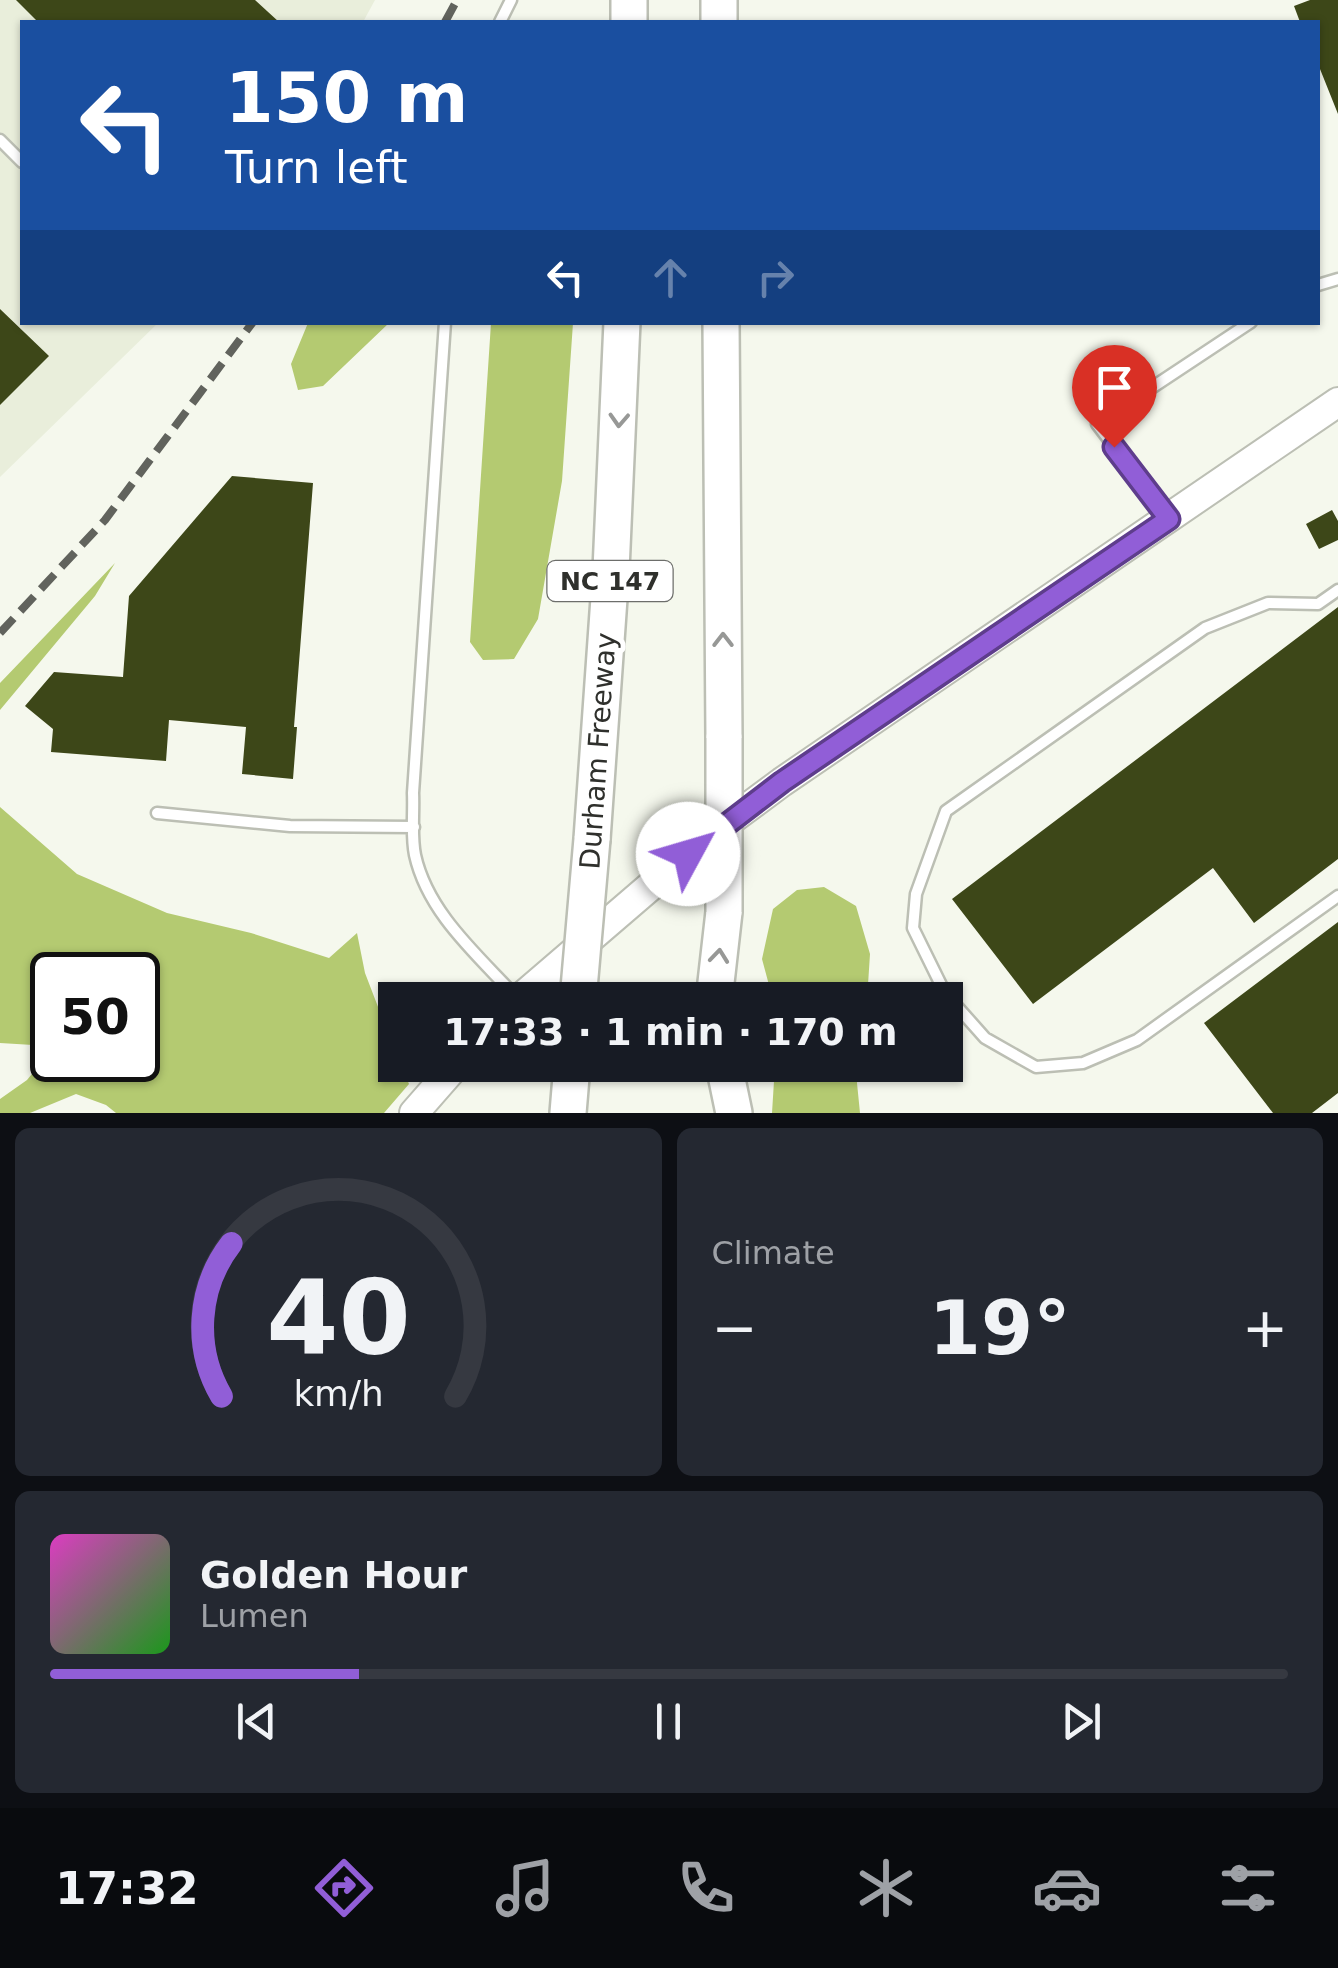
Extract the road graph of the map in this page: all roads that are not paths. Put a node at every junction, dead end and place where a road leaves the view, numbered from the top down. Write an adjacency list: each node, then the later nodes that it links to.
1 (0, 140): 2 (lane)
2 (20, 160)
3 (446, 325): 11 (lane)
4 (622, 325): 15 (highway, Durham Freeway / NC 147, one-way to 15, bridge)
5 (721, 325): 16 (highway, one-way to 5, bridge)
6 (1246, 325): 8 (lane)
7 (1338, 402): 8 (main road)
8 (1169, 519): 14 (main road)
9 (1338, 590): 12 (lane)
10 (156, 813): 11 (lane)
11 (414, 827): 13 (lane)
12 (1338, 896)
13 (502, 982)
14 (539, 982)
15 (580, 982)
16 (716, 982)
17 (441, 1082): 21 (main road)
18 (571, 1082): 22 (highway)
19 (712, 1082): 23 (highway)
20 (728, 1082): 24 (highway)
21 (414, 1113)
22 (568, 1113)
23 (711, 1113)
24 (734, 1113)

